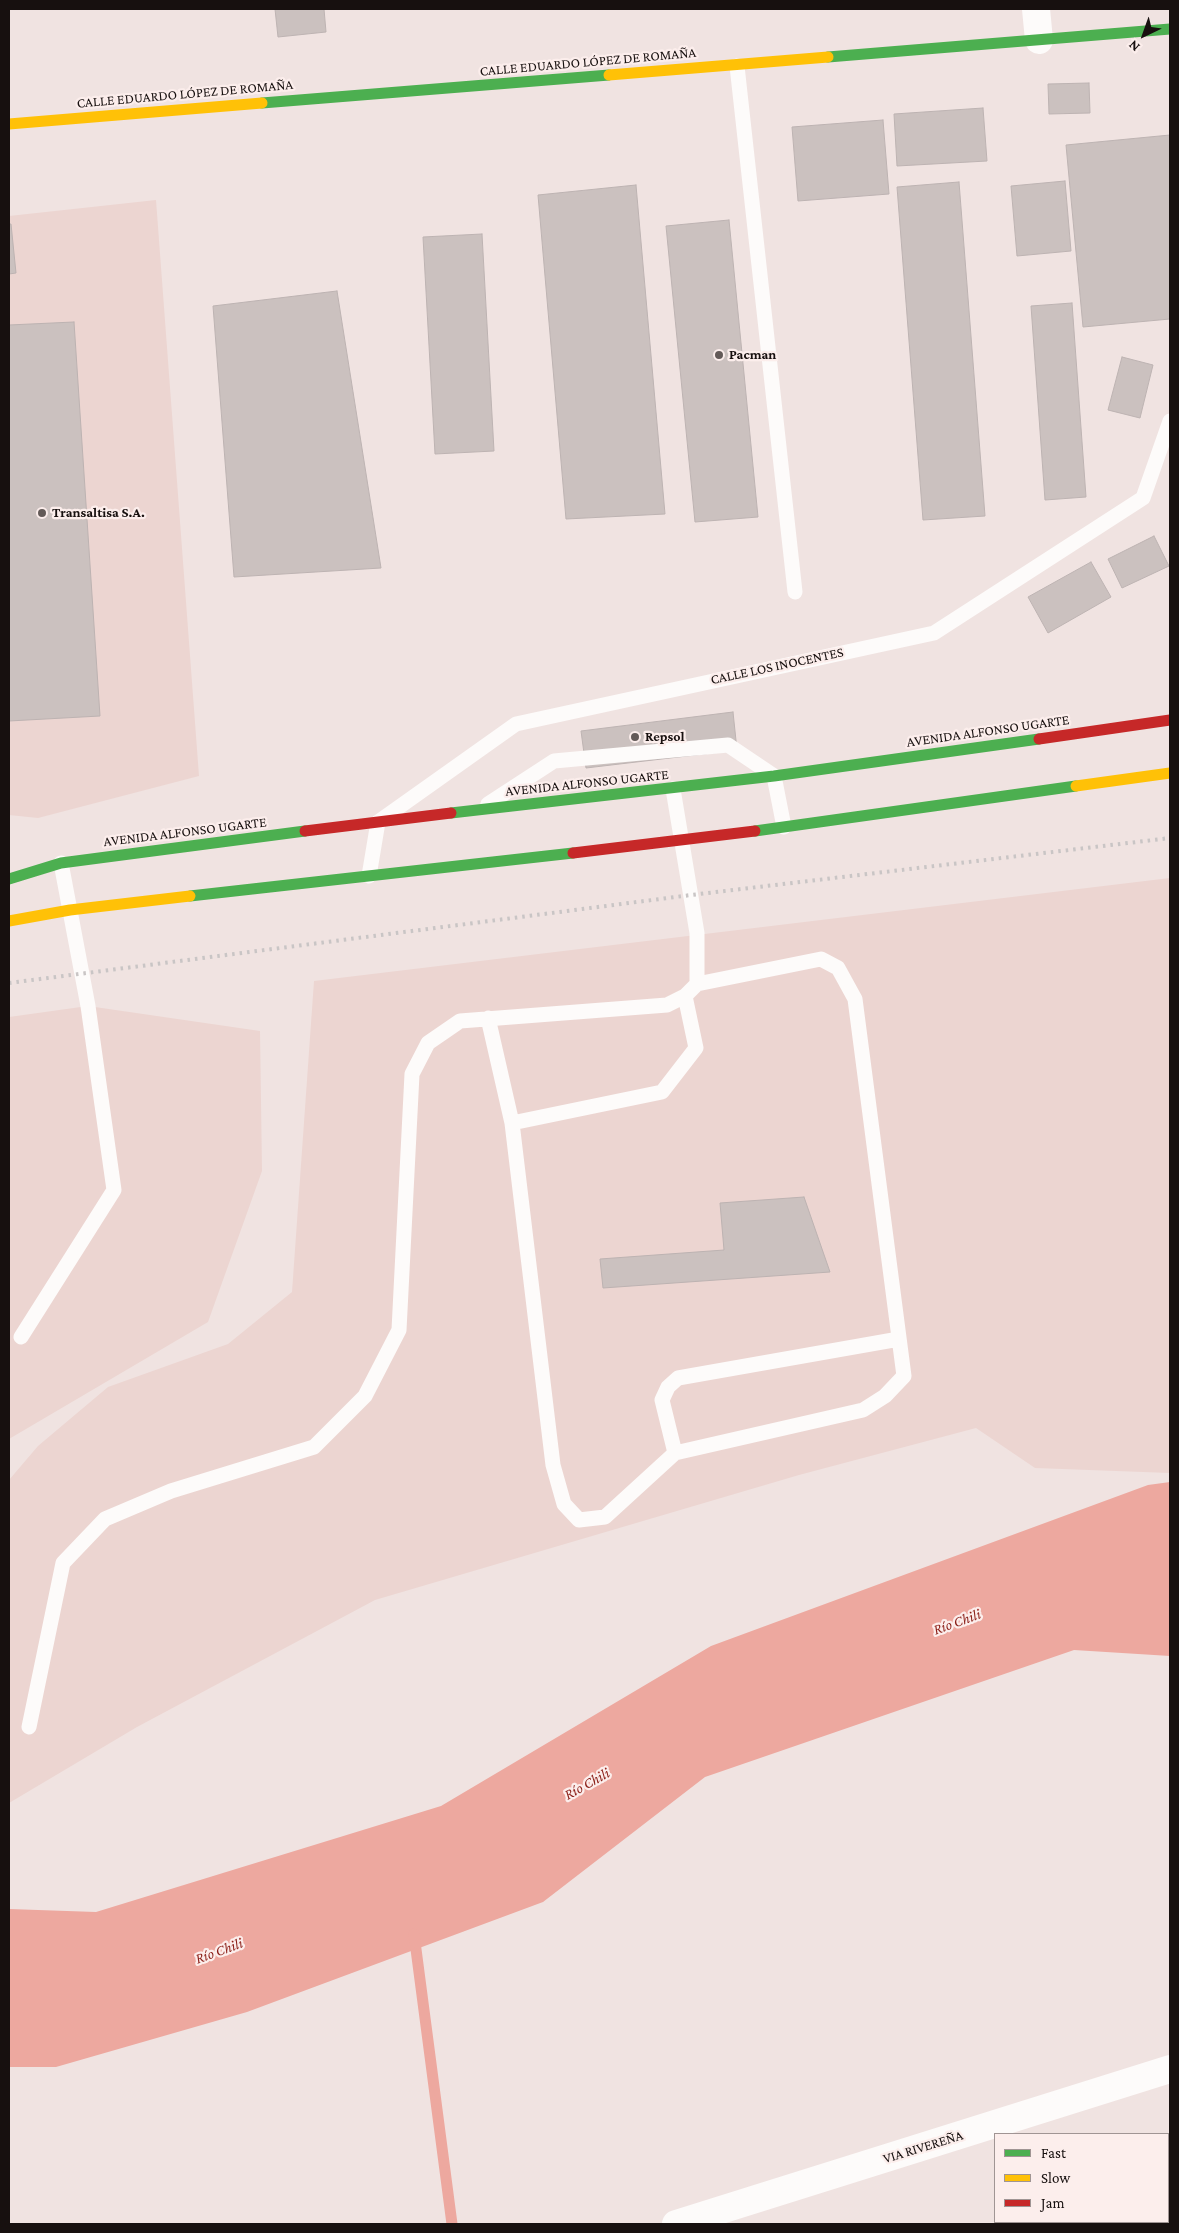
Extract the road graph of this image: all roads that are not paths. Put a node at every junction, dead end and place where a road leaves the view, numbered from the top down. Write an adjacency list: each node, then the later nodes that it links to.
1 (1036, 9): 3 (street)
2 (1170, 29): 3 (main road, CALLE EDUARDO LÓPEZ DE ROMAÑA)
3 (1039, 40): 4 (main road, CALLE EDUARDO LÓPEZ DE ROMAÑA)
4 (737, 66): 5 (main road, CALLE EDUARDO LÓPEZ DE ROMAÑA); 7 (lane)
5 (9, 124)
6 (1170, 421): 13 (lane, CALLE LOS INOCENTES)
7 (796, 592)
8 (1170, 720): 10 (main road, AVENIDA ALFONSO UGARTE)
9 (1170, 773): 14 (main road)
10 (774, 776): 11 (main road, AVENIDA ALFONSO UGARTE); 12 (lane); 14 (lane)
11 (673, 789): 12 (main road, AVENIDA ALFONSO UGARTE); 15 (lane)
12 (478, 810): 13 (main road, AVENIDA ALFONSO UGARTE)
13 (378, 822): 16 (main road, AVENIDA ALFONSO UGARTE); 17 (lane)
14 (784, 827): 15 (main road)
15 (682, 840): 17 (main road); 21 (lane)
16 (61, 863): 18 (main road, AVENIDA ALFONSO UGARTE); 19 (lane)
17 (369, 876): 19 (main road)
18 (9, 879)
19 (70, 910): 20 (main road); 25 (lane)
20 (9, 921)
21 (697, 984): 22 (lane); 26 (lane)
22 (685, 996): 23 (lane); 24 (lane)
23 (488, 1018): 24 (lane); 28 (lane)
24 (512, 1123): 27 (lane)
25 (21, 1337)
26 (899, 1339): 27 (lane); 27 (lane)
27 (675, 1453)
28 (29, 1727)
29 (1170, 2070): 30 (street, VIA RIVEREÑA)
30 (676, 2224)

